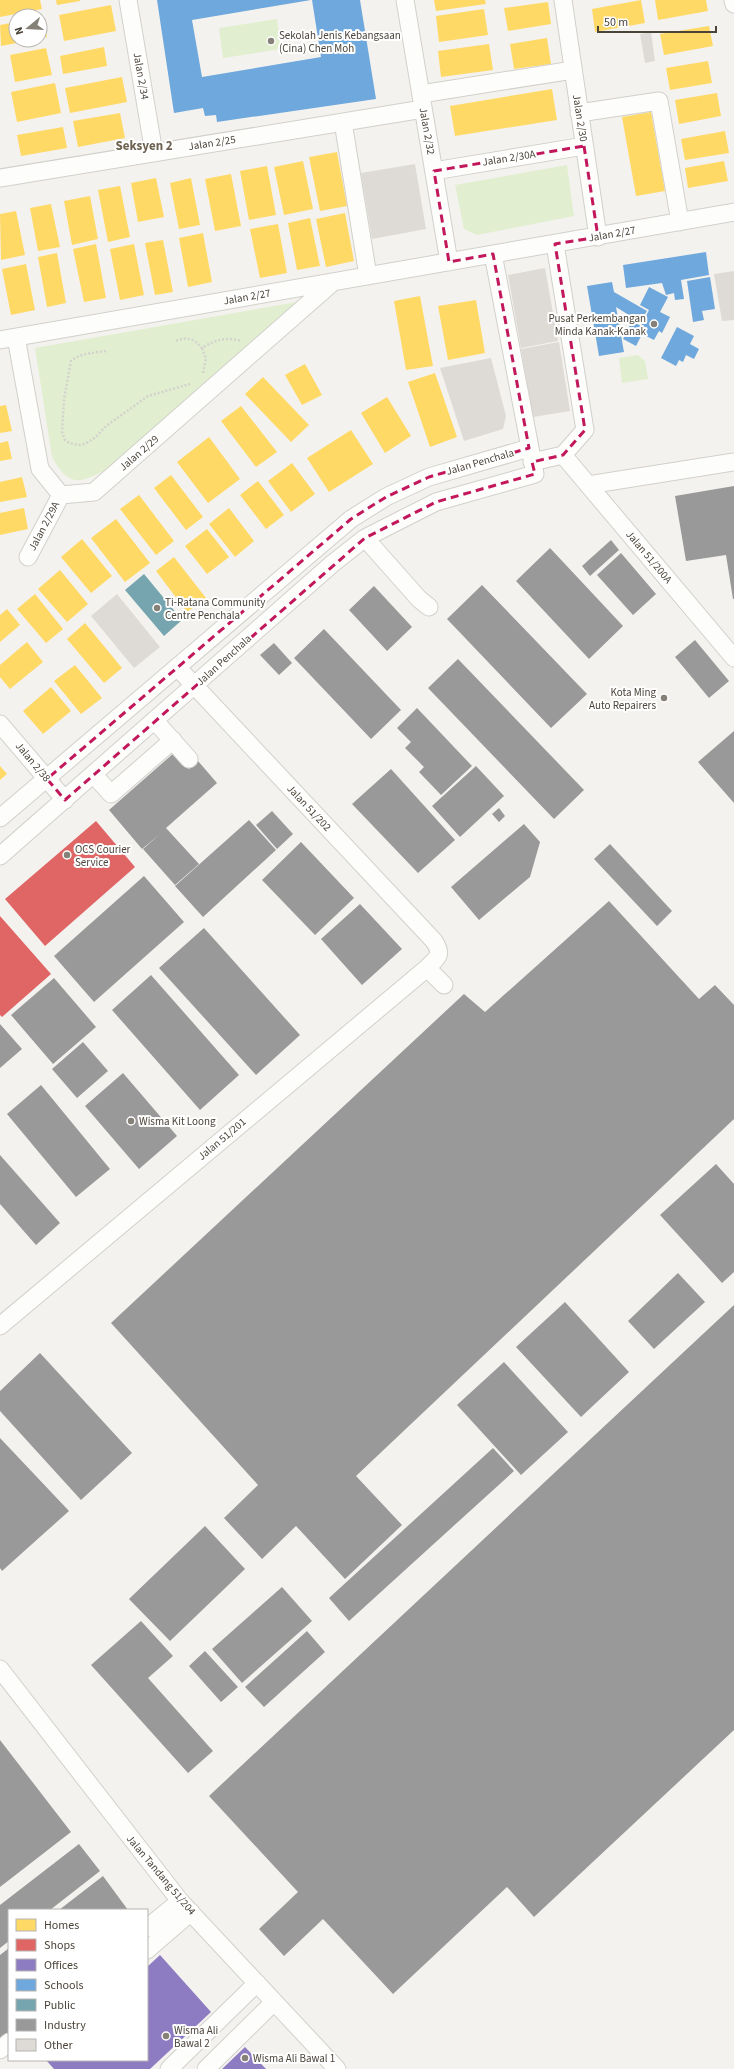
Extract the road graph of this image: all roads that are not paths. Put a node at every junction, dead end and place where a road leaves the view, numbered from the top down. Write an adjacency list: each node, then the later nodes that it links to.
1 (128, 0): 11 (street, Jalan 2/34)
2 (405, 0): 7 (street, Jalan 2/32)
3 (562, 0): 6 (street, Jalan 2/30)
4 (733, 0): 5 (street)
5 (734, 4)
6 (573, 70): 7 (street, Jalan 2/25); 8 (street, Jalan 2/30)
7 (422, 102): 9 (street, Jalan 2/25); 12 (street, Jalan 2/32)
8 (579, 113): 10 (street, Jalan 2/30); 15 (street)
9 (343, 122): 11 (street, Jalan 2/25); 20 (street)
10 (584, 146): 12 (street, Jalan 2/30A); 16 (street, Jalan 2/30)
11 (154, 153): 13 (street, Jalan 2/25)
12 (434, 171): 19 (street, Jalan 2/32)
13 (0, 178)
14 (732, 213): 15 (street, Jalan 2/27)
15 (680, 222): 16 (street, Jalan 2/27)
16 (598, 237): 17 (street, Jalan 2/27)
17 (555, 244): 18 (street, Jalan 2/27); 23 (street)
18 (494, 254): 19 (street, Jalan 2/27); 24 (street)
19 (449, 262): 20 (street, Jalan 2/27)
20 (368, 276): 21 (street, Jalan 2/27)
21 (333, 282): 22 (street, Jalan 2/27); 27 (street, Jalan 2/29)
22 (8, 338): 27 (street)
23 (563, 455): 24 (street, Jalan Penchala); 26 (street, Jalan 51/200A)
24 (532, 461): 28 (street, Jalan Penchala); 32 (street, Jalan Penchala)
25 (734, 462): 26 (street)
26 (588, 485): 31 (street, Jalan 51/200A)
27 (61, 495): 29 (street, Jalan 2/29A)
28 (365, 538): 30 (street); 33 (street, Jalan Penchala)
29 (28, 557)
30 (429, 607)
31 (734, 658)
32 (176, 667): 33 (street, Jalan 51/202); 39 (street, Jalan Penchala)
33 (194, 686): 34 (street, Jalan Penchala); 43 (street, Jalan 51/202)
34 (156, 721): 36 (street); 38 (street, Jalan Penchala)
35 (0, 724): 39 (street, Jalan 2/38)
36 (172, 740): 37 (street); 38 (street)
37 (189, 759)
38 (94, 775): 40 (street, Jalan Penchala)
39 (47, 779): 40 (street, Jalan 2/38); 41 (street, Jalan Penchala)
40 (65, 800): 42 (street, Jalan Penchala)
41 (0, 818)
42 (0, 856)
43 (439, 949): 44 (street, Jalan 51/201)
44 (427, 968): 45 (street); 46 (street, Jalan 51/201)
45 (444, 985)
46 (0, 1326)
47 (0, 1669): 48 (street, Jalan Tandang 51/204)
48 (186, 1906): 49 (street); 50 (street); 51 (street, Jalan Tandang 51/204)
49 (148, 1927)
50 (148, 1949)
51 (257, 1983): 52 (street, Jalan Tandang 51/204); 55 (street)
52 (274, 2002): 56 (street); 57 (street, Jalan Tandang 51/204)
53 (8, 2043): 54 (street)
54 (0, 2050)
55 (169, 2069)
56 (206, 2069)
57 (337, 2069)

